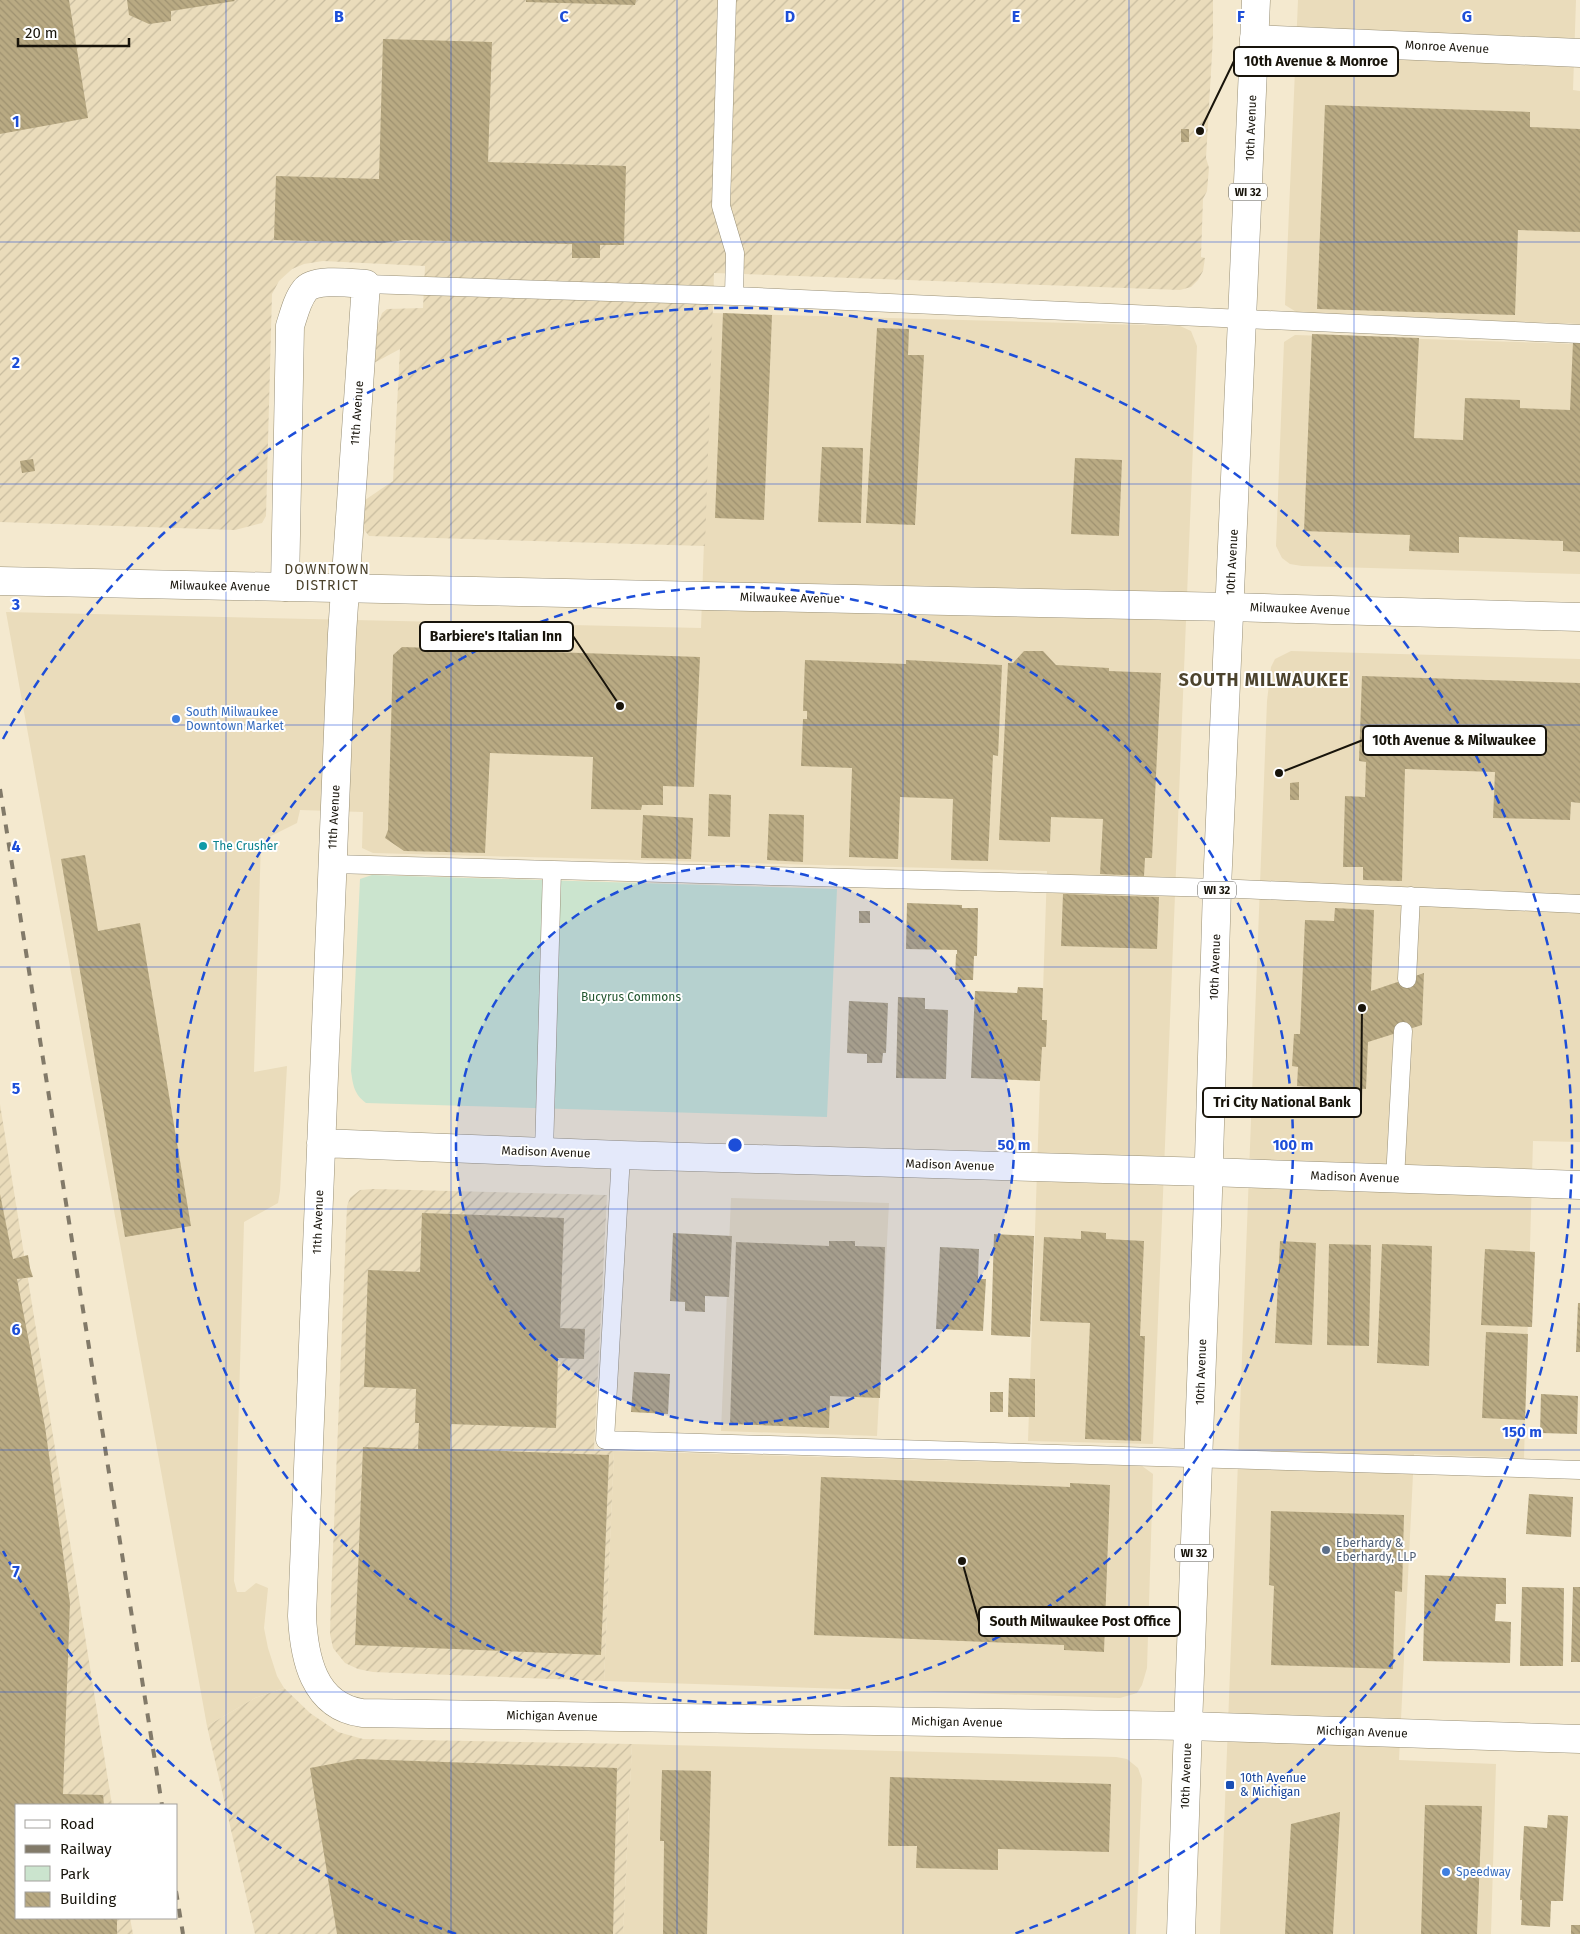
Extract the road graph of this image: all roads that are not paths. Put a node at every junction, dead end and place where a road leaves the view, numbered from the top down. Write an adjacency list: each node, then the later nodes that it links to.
1 (727, 0): 6 (lane)
2 (1256, 0): 3 (street, 10th Avenue / WI 32)
3 (1254, 39): 4 (street, Monroe Avenue); 7 (street, 10th Avenue / WI 32)
4 (1580, 53)
5 (366, 284): 6 (lane); 10 (street); 11 (street, 11th Avenue)
6 (734, 296): 7 (lane)
7 (1243, 318): 8 (lane); 12 (street, 10th Avenue / WI 32)
8 (1580, 334)
9 (0, 581): 10 (street, Milwaukee Avenue)
10 (284, 587): 11 (street, Milwaukee Avenue)
11 (345, 588): 12 (street, Milwaukee Avenue); 14 (street, 11th Avenue)
12 (1230, 607): 13 (street, Milwaukee Avenue); 16 (street, 10th Avenue / WI 32)
13 (1580, 618)
14 (332, 864): 15 (lane); 21 (street, 11th Avenue)
15 (552, 870): 16 (lane); 22 (lane)
16 (1217, 888): 17 (lane); 24 (street, 10th Avenue / WI 32)
17 (1411, 896): 18 (lane); 19 (lane)
18 (1580, 904)
19 (1407, 979)
20 (1404, 1031): 25 (lane)
21 (321, 1143): 22 (street, Madison Avenue); 29 (street, 11th Avenue)
22 (544, 1152): 23 (street, Madison Avenue)
23 (621, 1155): 24 (street, Madison Avenue); 27 (lane)
24 (1209, 1172): 25 (street, Madison Avenue); 27 (street, 10th Avenue / WI 32)
25 (1395, 1179): 26 (street, Madison Avenue)
26 (1580, 1185)
27 (1198, 1458): 28 (lane); 30 (street, 10th Avenue / WI 32)
28 (1580, 1470)
29 (336, 1704): 30 (street, Michigan Avenue)
30 (1188, 1726): 31 (street, Michigan Avenue); 32 (street, 10th Avenue / WI 32)
31 (1580, 1739)
32 (1181, 1934)

